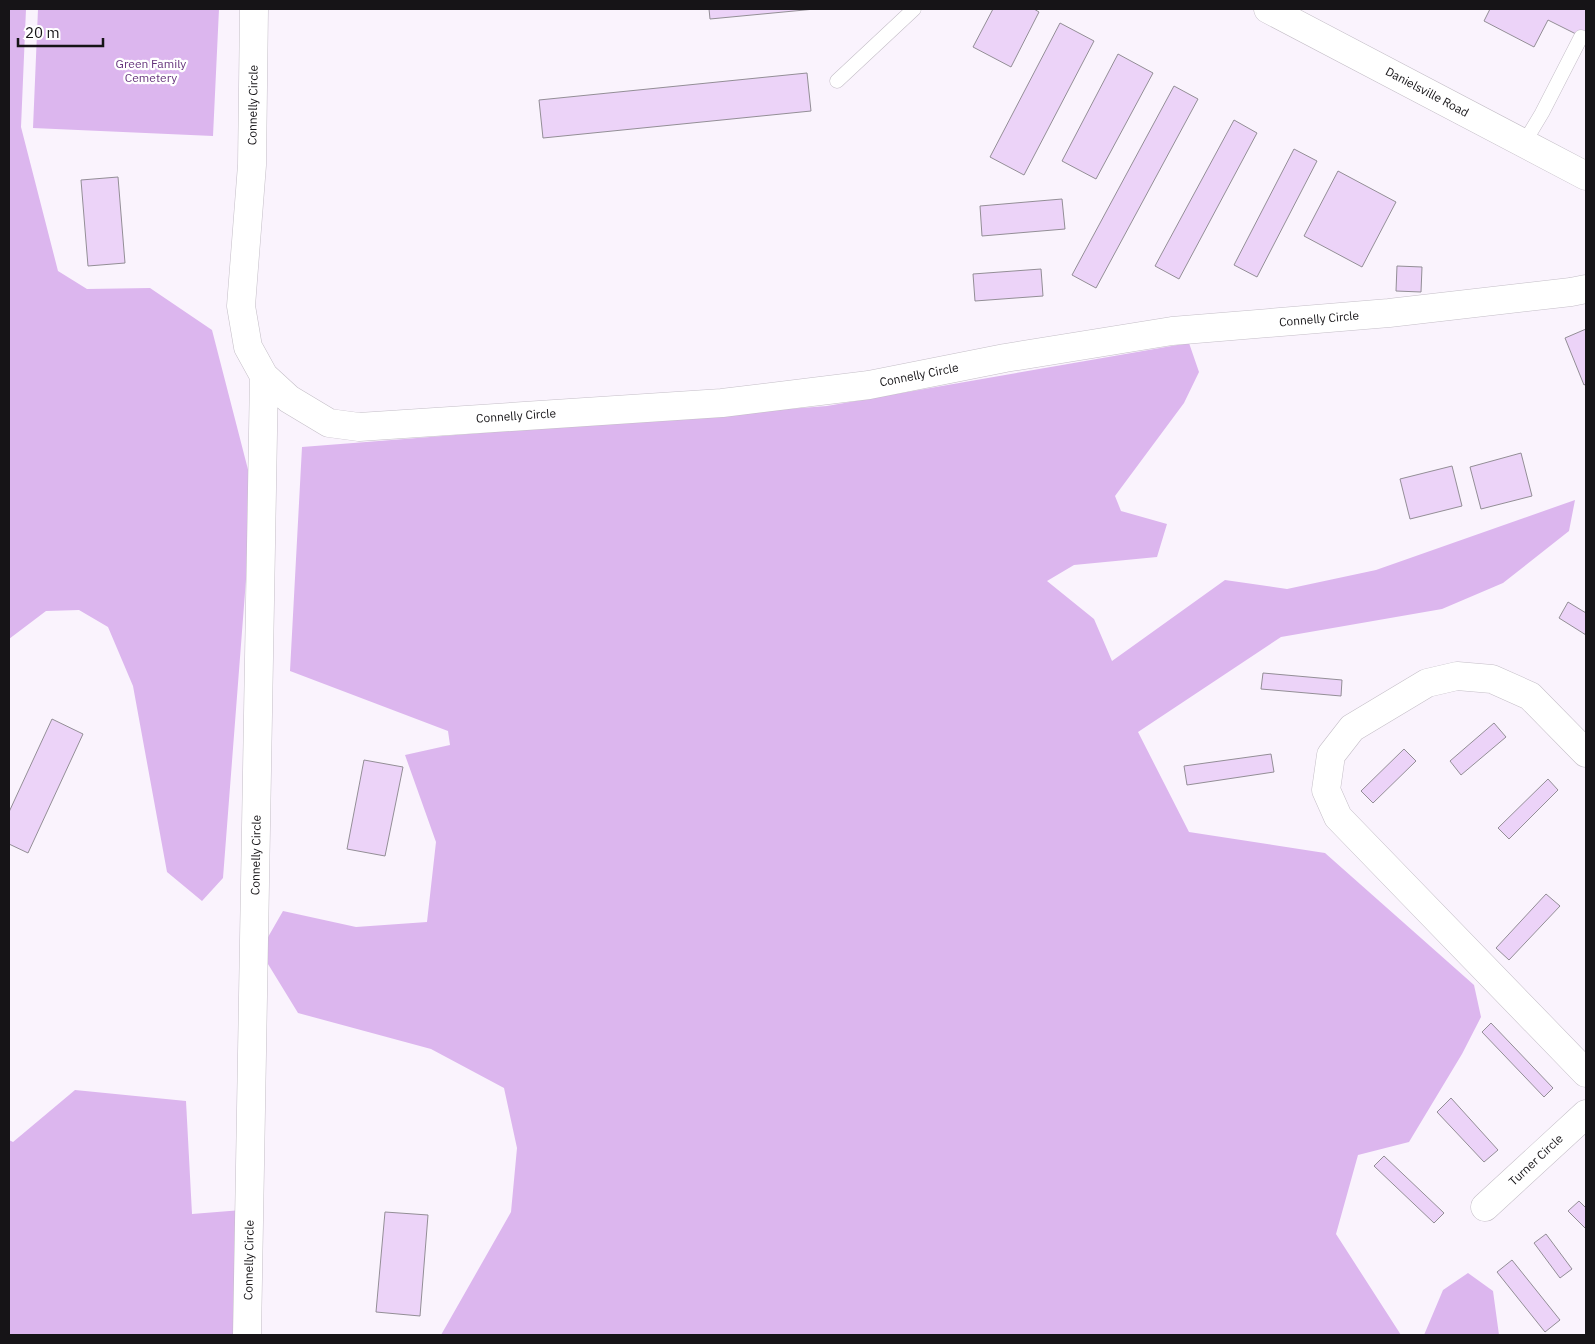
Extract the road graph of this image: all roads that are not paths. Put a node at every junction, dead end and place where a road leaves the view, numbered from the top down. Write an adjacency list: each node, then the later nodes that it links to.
1 (254, 9): 9 (street, Connelly Circle)
2 (914, 9): 5 (lane)
3 (1268, 9): 6 (street, Danielsville Road)
4 (1581, 37): 6 (lane)
5 (837, 81)
6 (1524, 143): 7 (street, Danielsville Road)
7 (1586, 176)
8 (1586, 289): 9 (street, Connelly Circle)
9 (264, 376): 14 (street, Connelly Circle)
10 (1586, 753): 11 (street)
11 (1586, 1073)
12 (1586, 1114): 13 (street, Turner Circle)
13 (1485, 1207)
14 (248, 1335)

